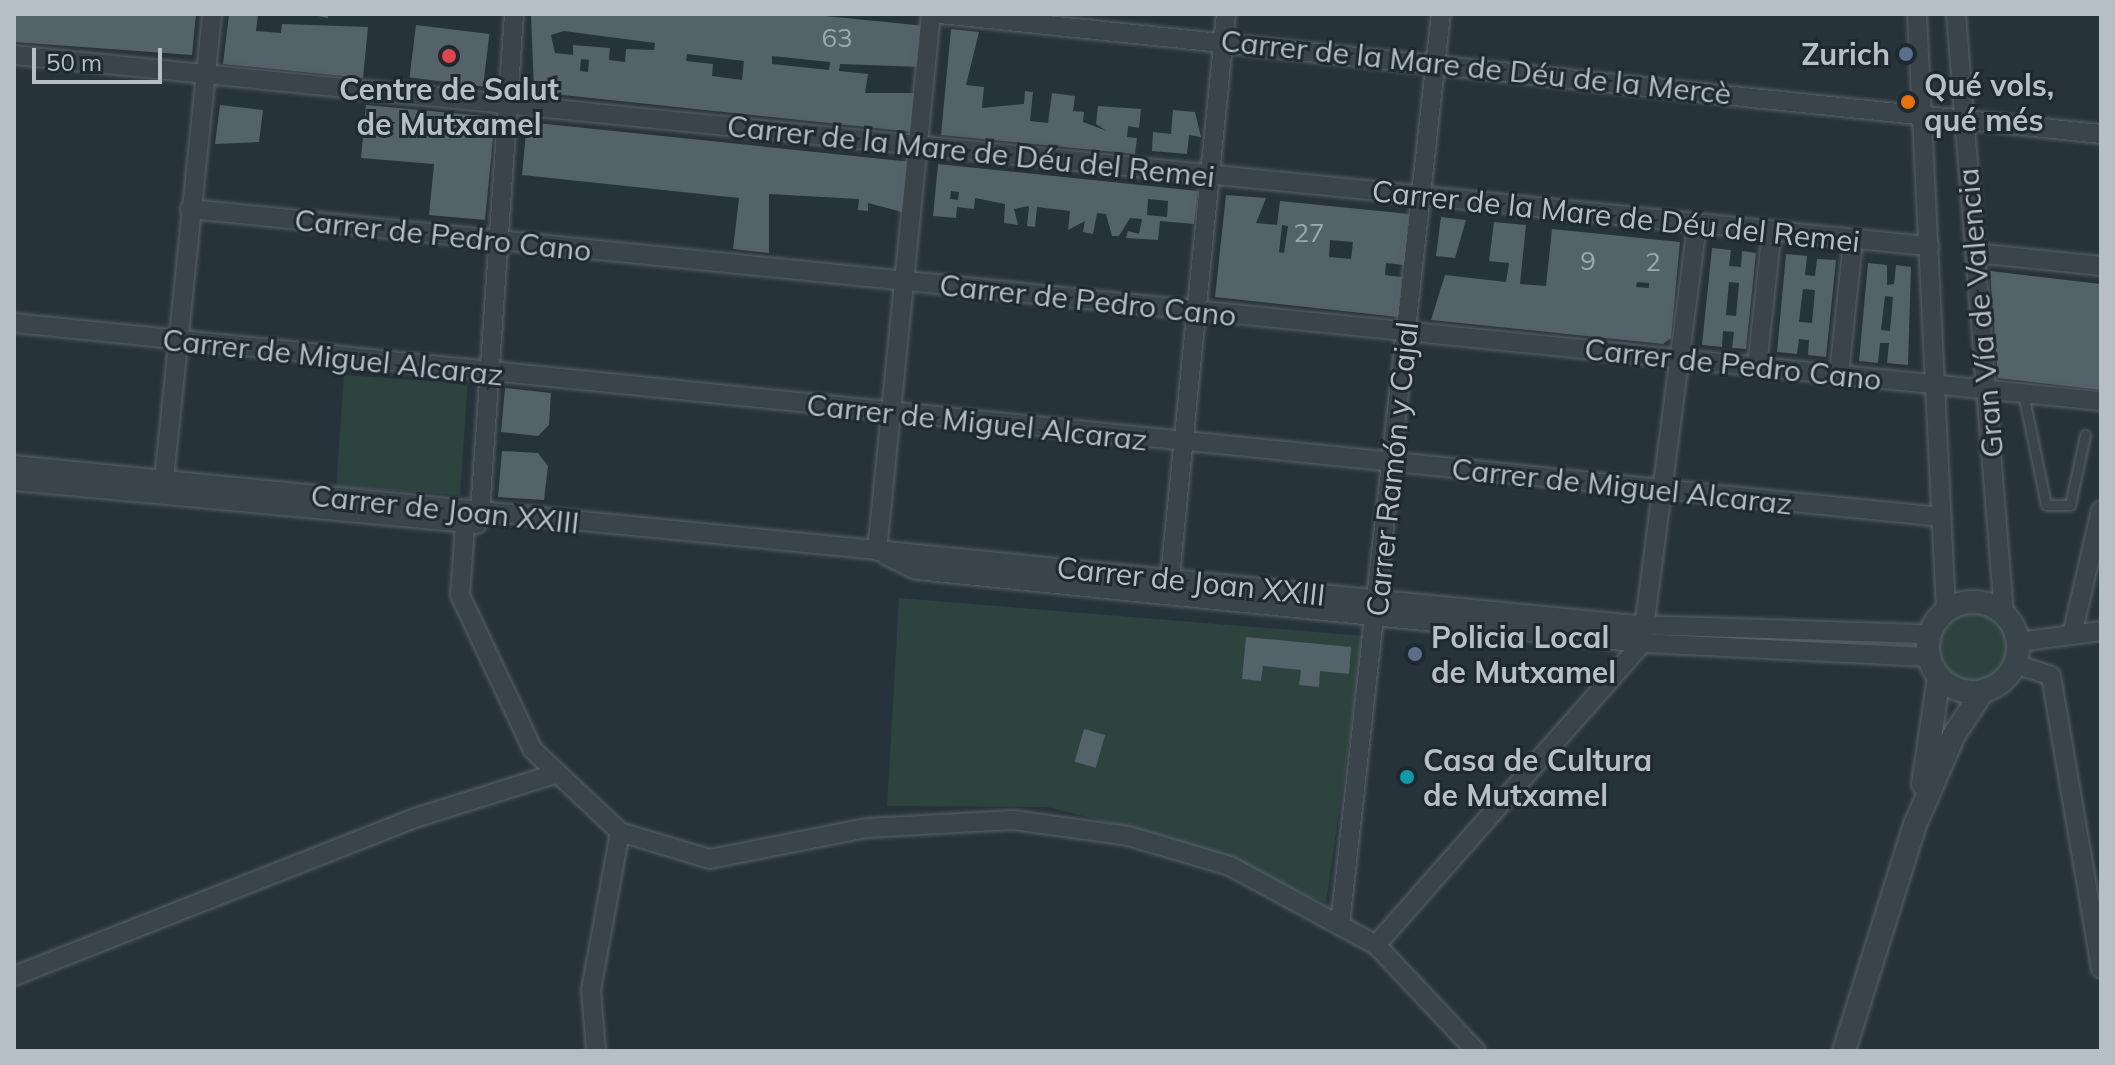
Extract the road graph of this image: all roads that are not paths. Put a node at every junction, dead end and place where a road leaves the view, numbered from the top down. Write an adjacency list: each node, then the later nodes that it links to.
1 (212, 14): 12 (street)
2 (514, 14): 13 (street)
3 (931, 14): 17 (street)
4 (940, 14): 9 (street, Carrer de la Mare de Déu de la Mercè)
5 (1226, 14): 9 (street)
6 (1441, 14): 11 (street, Carrer Ramón y Cajal)
7 (1917, 14): 14 (street, Gran Vía de Valencia)
8 (1956, 14): 15 (street, Gran Vía de Valencia)
9 (1224, 42): 11 (street, Carrer de la Mare de Déu de la Mercè); 18 (street)
10 (14, 55): 12 (street, Carrer de la Mare de Déu del Remei)
11 (1438, 64): 14 (street, Carrer de la Mare de Déu de la Mercè); 19 (street, Carrer Ramón y Cajal)
12 (205, 74): 13 (street, Carrer de la Mare de Déu del Remei); 20 (street)
13 (507, 105): 17 (street, Carrer de la Mare de Déu del Remei); 24 (street)
14 (1922, 112): 15 (street, Carrer de la Mare de Déu de la Mercè); 25 (street, Gran Vía de Valencia)
15 (1964, 116): 16 (street, Carrer de la Mare de Déu de la Mercè); 26 (street, Gran Vía de Valencia)
16 (2101, 134)
17 (918, 146): 18 (street, Carrer de la Mare de Déu del Remei); 28 (street)
18 (1210, 175): 19 (street, Carrer de la Mare de Déu del Remei); 29 (street)
19 (1423, 196): 21 (street, Carrer de la Mare de Déu del Remei); 31 (street, Carrer Ramón y Cajal)
20 (190, 209): 24 (street, Carrer de Pedro Cano); 32 (street)
21 (1697, 224): 22 (street, Carrer de la Mare de Déu del Remei); 33 (street)
22 (1772, 231): 23 (street, Carrer de la Mare de Déu del Remei); 34 (street)
23 (1853, 240): 25 (street, Carrer de la Mare de Déu del Remei); 36 (street)
24 (498, 241): 28 (street, Carrer de Pedro Cano); 35 (street)
25 (1929, 246): 37 (street, Gran Vía de Valencia)
26 (1975, 253): 27 (street); 38 (street, Gran Vía de Valencia)
27 (2101, 266)
28 (904, 282): 29 (street, Carrer de Pedro Cano); 41 (street)
29 (1196, 310): 31 (street, Carrer de Pedro Cano); 43 (street)
30 (14, 323): 32 (street, Carrer de Miguel Alcaraz)
31 (1408, 331): 33 (street, Carrer de Pedro Cano); 44 (street, Carrer Ramón y Cajal)
32 (177, 341): 35 (street, Carrer de Miguel Alcaraz); 47 (street)
33 (1680, 358): 34 (street, Carrer de Pedro Cano); 48 (street)
34 (1757, 366): 36 (street, Carrer de Pedro Cano)
35 (489, 373): 41 (street, Carrer de Miguel Alcaraz); 50 (street)
36 (1839, 374): 37 (street, Carrer de Pedro Cano)
37 (1935, 384): 38 (street, Carrer de Pedro Cano); 52 (street, Gran Vía de Valencia)
38 (1986, 389): 39 (street, Carrer de Pedro Cano); 58 (street, Gran Vía de Valencia)
39 (2023, 393): 40 (street, Carrer de Pedro Cano); 42 (lane)
40 (2101, 401)
41 (891, 414): 43 (street, Carrer de Miguel Alcaraz); 54 (street)
42 (2085, 435)
43 (1183, 443): 44 (street, Carrer de Miguel Alcaraz); 55 (street)
44 (1393, 464): 48 (street, Carrer de Miguel Alcaraz); 56 (street, Carrer Ramón y Cajal)
45 (14, 465): 47 (street, Carrer de Joan XXIII)
46 (14, 481): 47 (street, Carrer de Joan XXIII)
47 (163, 488): 50 (street, Carrer de Joan XXIII); 53 (street, Carrer de Joan XXIII)
48 (1664, 491): 52 (street, Carrer de Miguel Alcaraz); 59 (street)
49 (2101, 510): 62 (street)
50 (480, 513): 51 (street, Carrer de Joan XXIII); 53 (street)
51 (515, 516): 53 (street, Carrer de Joan XXIII); 54 (street, Carrer de Joan XXIII)
52 (1941, 517): 57 (street, Gran Vía de Valencia)
53 (465, 526): 68 (street)
54 (877, 551): 55 (street, Carrer de Joan XXIII); 56 (street, Carrer de Joan XXIII)
55 (1170, 577): 56 (street, Carrer de Joan XXIII)
56 (1376, 608): 59 (street, Carrer de Joan XXIII); 63 (street, Carrer de Joan XXIII); 71 (street, Carrer Ramón y Cajal)
57 (1946, 611): 58 (street); 61 (street)
58 (2004, 613): 64 (street)
59 (1643, 625): 61 (street, Carrer de Joan XXIII); 63 (street)
60 (2101, 631): 62 (street)
61 (1930, 634): 65 (street)
62 (2072, 635): 64 (street)
63 (1642, 643): 65 (street, Carrer de Joan XXIII); 72 (street)
64 (2017, 653): 67 (street); 73 (street)
65 (1928, 657): 66 (street)
66 (1939, 677): 67 (street); 69 (street)
67 (1983, 691): 69 (street)
68 (551, 775): 70 (street); 74 (street)
69 (1915, 825): 77 (street)
70 (620, 832): 71 (street); 75 (street)
71 (1340, 924): 72 (street)
72 (1376, 945): 76 (street)
73 (2101, 969)
74 (14, 976)
75 (596, 1051)
76 (1476, 1051)
77 (1844, 1051)

